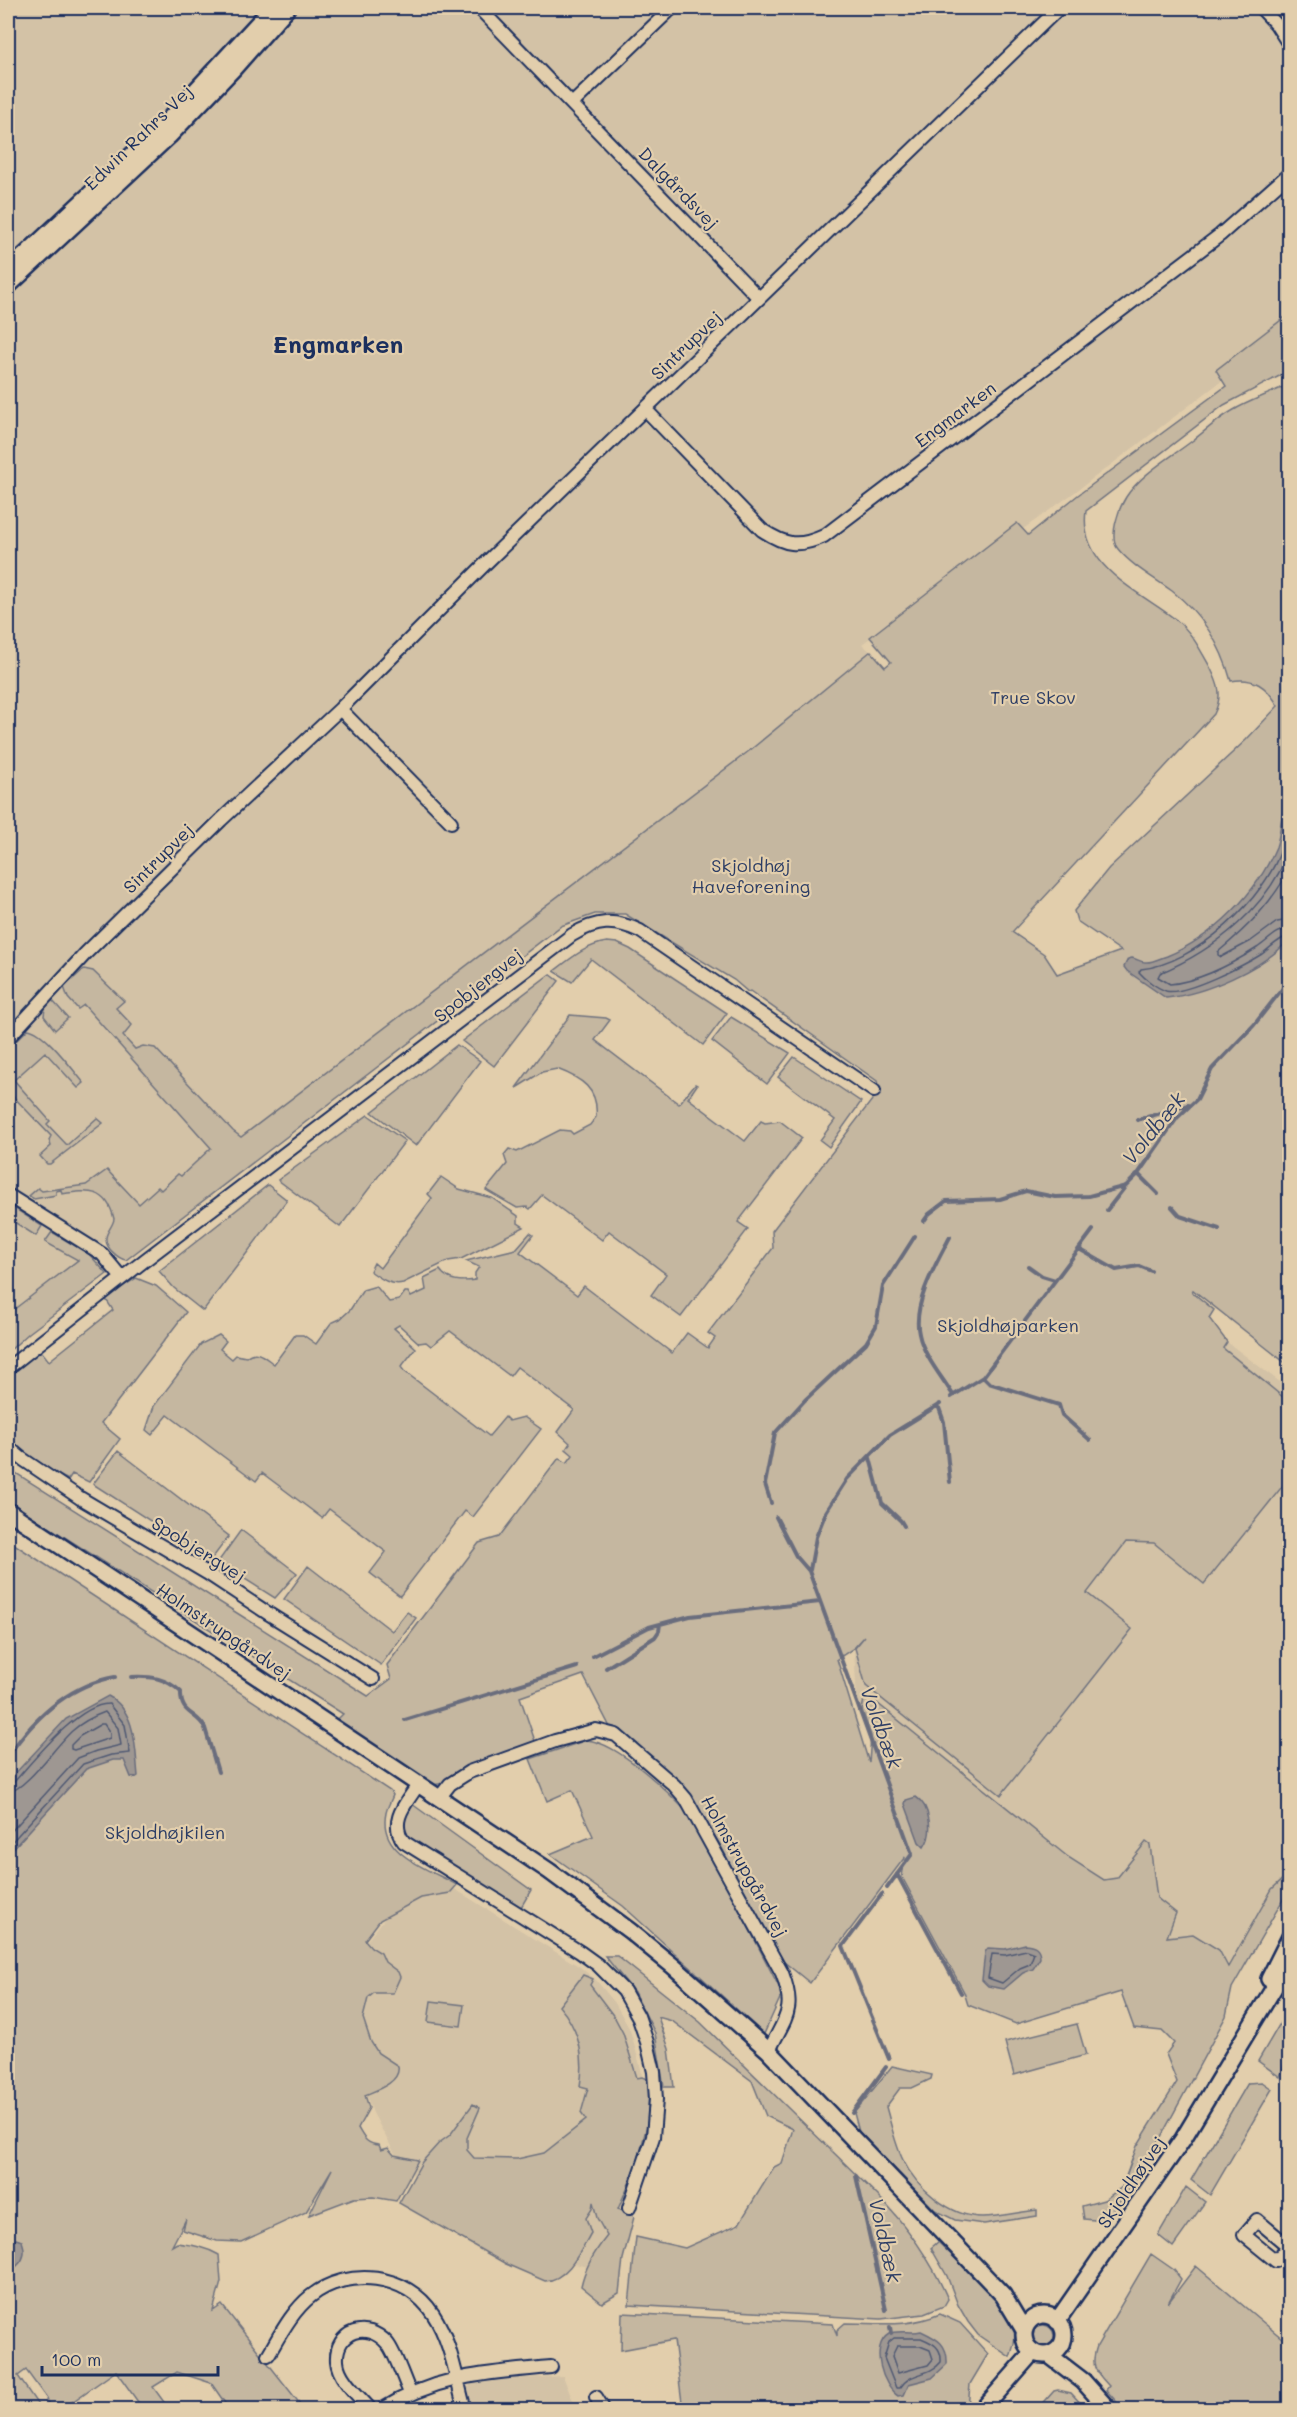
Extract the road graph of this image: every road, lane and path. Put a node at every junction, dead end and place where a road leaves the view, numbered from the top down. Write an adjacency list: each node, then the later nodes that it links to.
1 (272, 8): 10 (street, Edwin Rahrs Vej)
2 (287, 8): 11 (street, Edwin Rahrs Vej)
3 (479, 8): 8 (street, Dalgårdsvej)
4 (672, 8): 8 (street)
5 (1059, 8): 12 (street, Sintrupvej)
6 (1261, 8): 7 (street)
7 (1290, 46)
8 (572, 104): 12 (street, Dalgårdsvej)
9 (1290, 173): 13 (street, Engmarken)
10 (8, 271)
11 (8, 286)
12 (759, 298): 13 (street, Sintrupvej)
13 (645, 409): 14 (street, Sintrupvej)
14 (340, 709): 15 (street); 16 (street, Sintrupvej)
15 (450, 822)
16 (8, 1038)
17 (874, 1091): 19 (street, Spobjergvej)
18 (8, 1195): 19 (street)
19 (122, 1278): 20 (street, Spobjergvej)
20 (8, 1368)
21 (8, 1447): 23 (street, Spobjergvej)
22 (8, 1511): 24 (street, Holmstrupgårdvej)
23 (373, 1679)
24 (418, 1785): 25 (street, Holmstrupgårdvej); 30 (street)
25 (439, 1798): 28 (street, Holmstrupgårdvej); 28 (street, Holmstrupgårdvej)
26 (1290, 1937): 29 (street, Skjoldhøjvej)
27 (1290, 1961): 29 (street, Skjoldhøjvej)
28 (769, 2052): 31 (street, Holmstrupgårdvej)
29 (1229, 2060): 33 (street, Skjoldhøjvej)
30 (629, 2208)
31 (1003, 2295): 32 (street, Holmstrupgårdvej); 34 (street, Holmstrupgårdvej)
32 (1039, 2316): 33 (street); 34 (street)
33 (1057, 2320): 35 (street)
34 (1024, 2330): 36 (street)
35 (1062, 2344): 38 (street); 41 (street)
36 (1033, 2352): 38 (street); 48 (street)
37 (267, 2355): 40 (street)
38 (1048, 2355): 41 (street)
39 (551, 2367): 40 (street)
40 (456, 2377): 42 (street); 46 (street)
41 (1083, 2381): 49 (street)
42 (410, 2393): 44 (street); 45 (street)
43 (596, 2397): 47 (street)
44 (371, 2409)
45 (381, 2409)
46 (465, 2409)
47 (604, 2409)
48 (982, 2409)
49 (1110, 2409)

